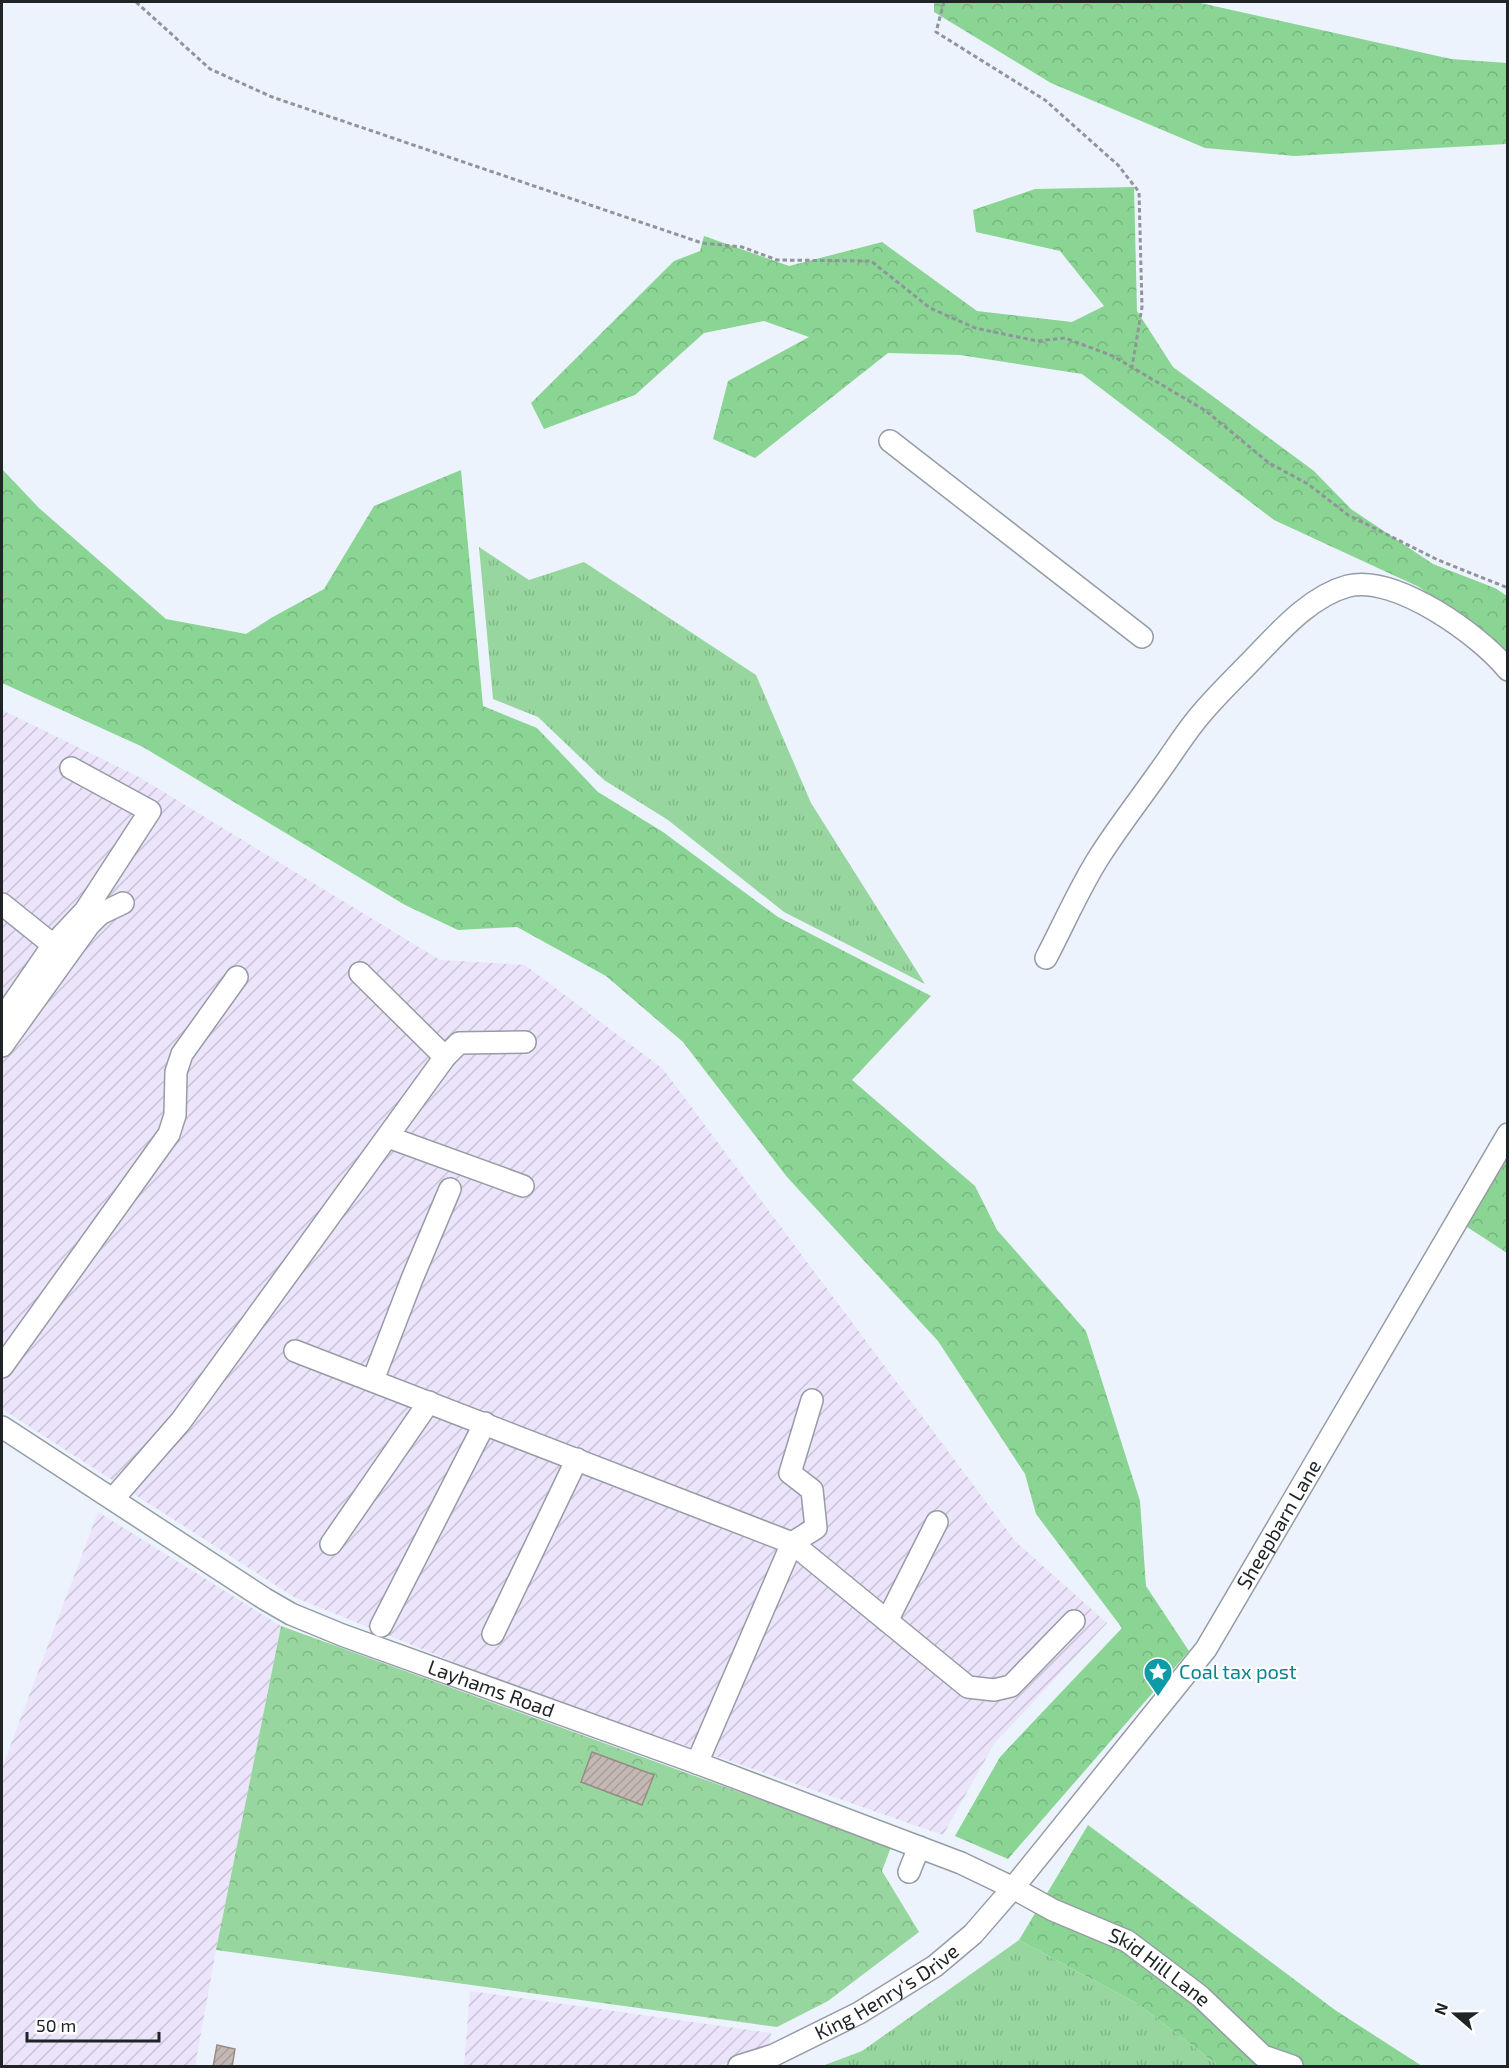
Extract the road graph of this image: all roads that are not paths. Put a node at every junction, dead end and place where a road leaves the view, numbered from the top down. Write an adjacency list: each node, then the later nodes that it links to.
1 (890, 441): 2 (street)
2 (1142, 637)
3 (1508, 670): 8 (street)
4 (71, 768): 7 (street)
5 (123, 903): 13 (street)
6 (2, 904): 7 (street)
7 (53, 945): 11 (street)
8 (1046, 958)
9 (360, 973): 14 (street)
10 (237, 977): 20 (street)
11 (2, 1019)
12 (525, 1042): 14 (street)
13 (2, 1046)
14 (445, 1057): 16 (street)
15 (1508, 1134): 38 (street, Sheepbarn Lane)
16 (388, 1137): 17 (street); 27 (street)
17 (523, 1186)
18 (450, 1189): 21 (street)
19 (295, 1351): 21 (street)
20 (2, 1367)
21 (373, 1380): 23 (street)
22 (812, 1400): 29 (street)
23 (429, 1402): 24 (street); 30 (street)
24 (485, 1423): 26 (street); 33 (street)
25 (2, 1427): 27 (street, Layhams Road)
26 (577, 1459): 29 (street); 34 (street)
27 (113, 1498): 35 (street, Layhams Road)
28 (937, 1522): 31 (street)
29 (792, 1543): 31 (street); 35 (street)
30 (331, 1545)
31 (887, 1621): 32 (street)
32 (1074, 1621)
33 (381, 1626)
34 (493, 1634)
35 (697, 1763): 36 (street, Layhams Road)
36 (919, 1847): 37 (street); 38 (street, Layhams Road)
37 (909, 1872)
38 (1013, 1888): 39 (street, King Henry's Drive); 40 (street, Skid Hill Lane)
39 (740, 2067)
40 (1292, 2067)

